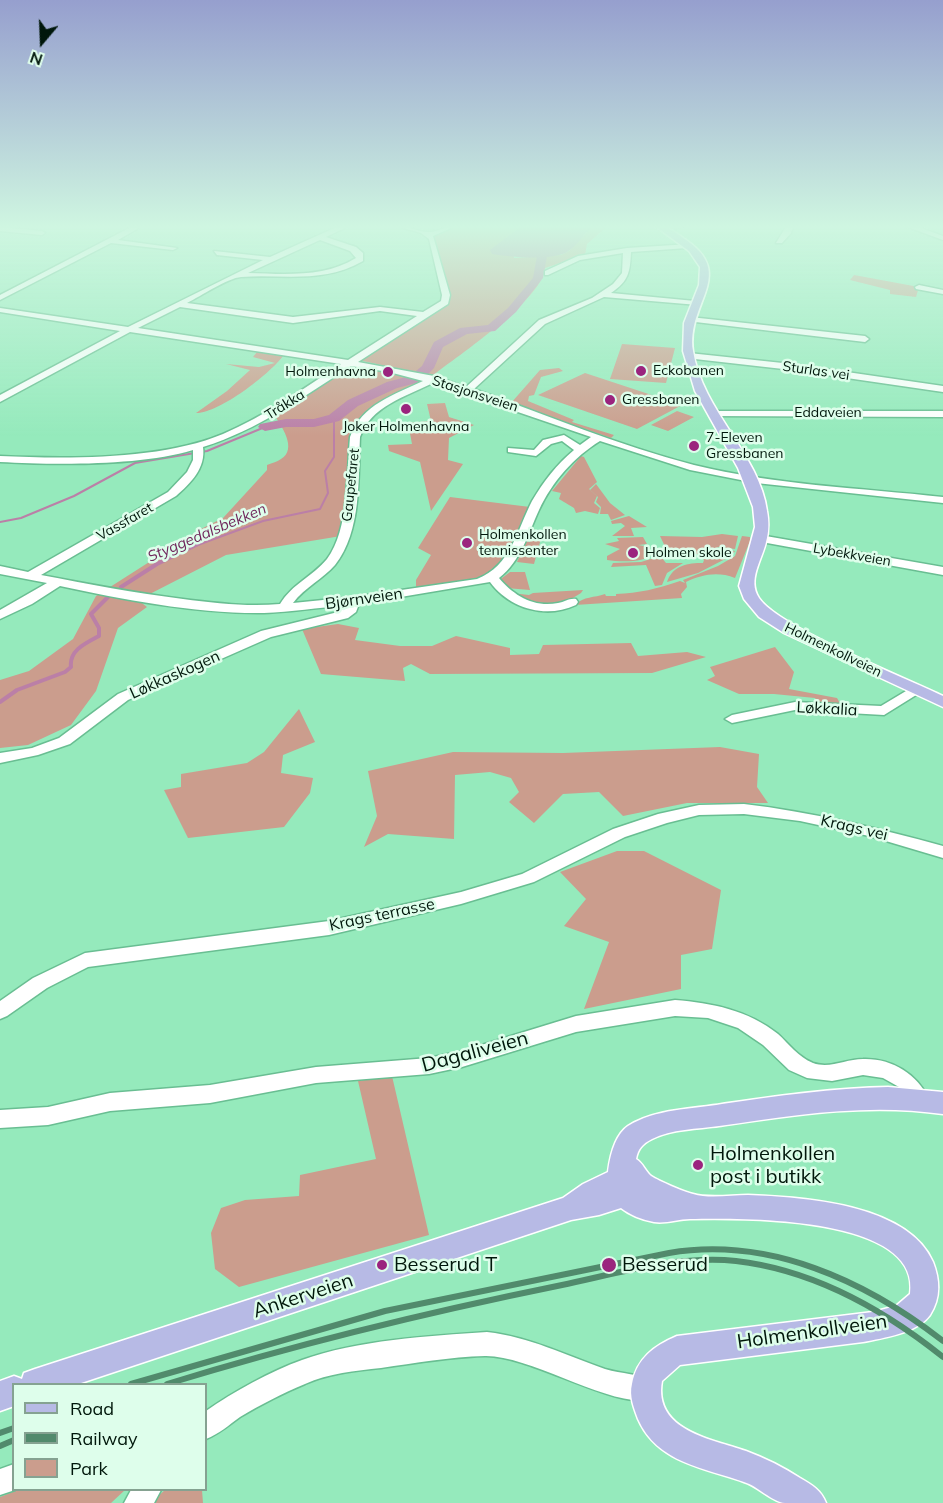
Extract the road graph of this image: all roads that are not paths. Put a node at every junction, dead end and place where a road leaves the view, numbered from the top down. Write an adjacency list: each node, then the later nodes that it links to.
1 (197, 295): 7 (street)
2 (446, 295): 9 (street, Tråkka)
3 (604, 295): 17 (street)
4 (606, 295): 6 (street)
5 (698, 295): 6 (main road, Holmenkollveien)
6 (695, 303): 10 (main road, Holmenkollveien)
7 (179, 304): 9 (street); 11 (street)
8 (0, 310): 11 (street, Stasjonsveien)
9 (424, 315): 14 (street, Tråkka)
10 (690, 319): 12 (street); 13 (main road, Holmenkollveien)
11 (128, 329): 14 (street, Stasjonsveien); 18 (street)
12 (865, 339)
13 (689, 356): 16 (street, Sturlas vei); 19 (main road, Holmenkollveien)
14 (350, 362): 15 (street, Stasjonsveien); 22 (street, Tråkka)
15 (424, 377): 17 (street, Stasjonsveien); 36 (street, Gaupefaret)
16 (943, 389)
17 (468, 390): 21 (street, Stasjonsveien)
18 (0, 399)
19 (713, 414): 20 (street, Eddaveien); 26 (main road, Holmenkollveien)
20 (943, 414)
21 (599, 436): 24 (street); 26 (street, Stasjonsveien)
22 (199, 450): 25 (street, Tråkka); 31 (street, Vassfaret)
23 (512, 450): 24 (street)
24 (580, 450): 32 (street)
25 (0, 459)
26 (748, 478): 27 (street, Stasjonsveien); 28 (main road, Holmenkollveien)
27 (943, 500)
28 (760, 539): 30 (street, Lybekkveien); 38 (main road, Holmenkollveien)
29 (0, 570): 31 (street, Bjørnveien)
30 (943, 571)
31 (28, 577): 33 (street, Bjørnveien)
32 (493, 578): 34 (street, Bjørnveien); 35 (street)
33 (56, 583): 36 (street, Bjørnveien); 37 (street)
34 (353, 602): 36 (street, Bjørnveien); 41 (street, Løkkaskogen)
35 (572, 602)
36 (284, 609)
37 (0, 615)
38 (916, 689): 39 (main road, Holmenkollveien); 40 (street, Løkkalia)
39 (943, 702)
40 (732, 719)
41 (0, 758)
42 (764, 811): 43 (street, Krags vei); 44 (street, Krags terrasse)
43 (943, 852)
44 (0, 1011)
45 (919, 1099): 46 (main road); 47 (street, Dagaliveien); 48 (main road)
46 (943, 1103)
47 (0, 1119)
48 (627, 1178): 49 (main road, Holmenkollveien); 50 (main road, Ankerveien)
49 (934, 1292): 51 (main road, Holmenkollveien)
50 (38, 1383)
51 (646, 1389): 52 (street); 55 (main road)
52 (207, 1425)
53 (147, 1491): 54 (street)
54 (137, 1503)
55 (810, 1503)

